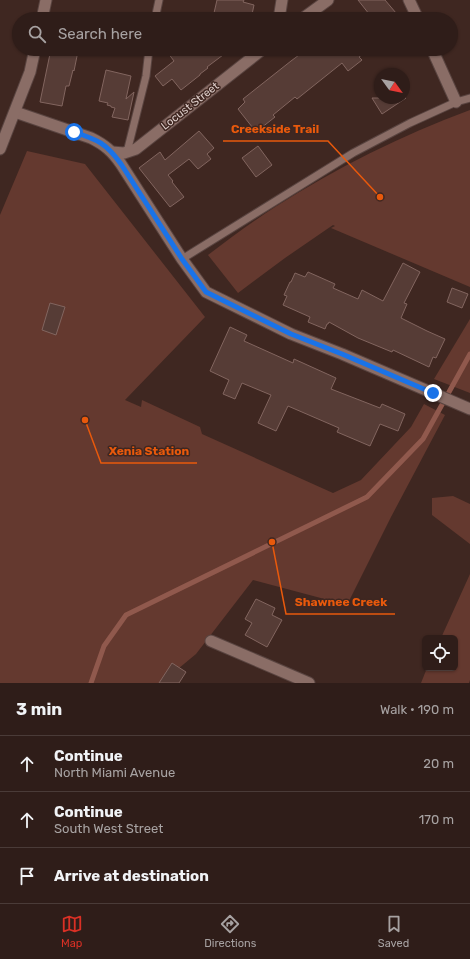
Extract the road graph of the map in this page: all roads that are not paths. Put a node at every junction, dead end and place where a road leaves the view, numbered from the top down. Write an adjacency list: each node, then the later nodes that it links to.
1 (46, 0): 6 (street)
2 (159, 0): 7 (lane)
3 (282, 0): 8 (street)
4 (328, 0): 9 (street)
5 (409, 0): 10 (street)
6 (43, 12)
7 (156, 12)
8 (280, 12)
9 (312, 12)
10 (415, 12)
11 (33, 56): 17 (street)
12 (149, 56): 20 (lane)
13 (254, 56): 20 (street, Locust Street)
14 (435, 56): 16 (street)
15 (470, 98): 16 (lane)
16 (456, 102): 21 (lane)
17 (15, 112): 18 (street); 19 (street)
18 (0, 149)
19 (112, 152): 20 (street, Locust Street); 21 (street)
20 (127, 152)
21 (182, 259): 22 (street)
22 (470, 409)
23 (211, 641): 24 (street)
24 (309, 683)

